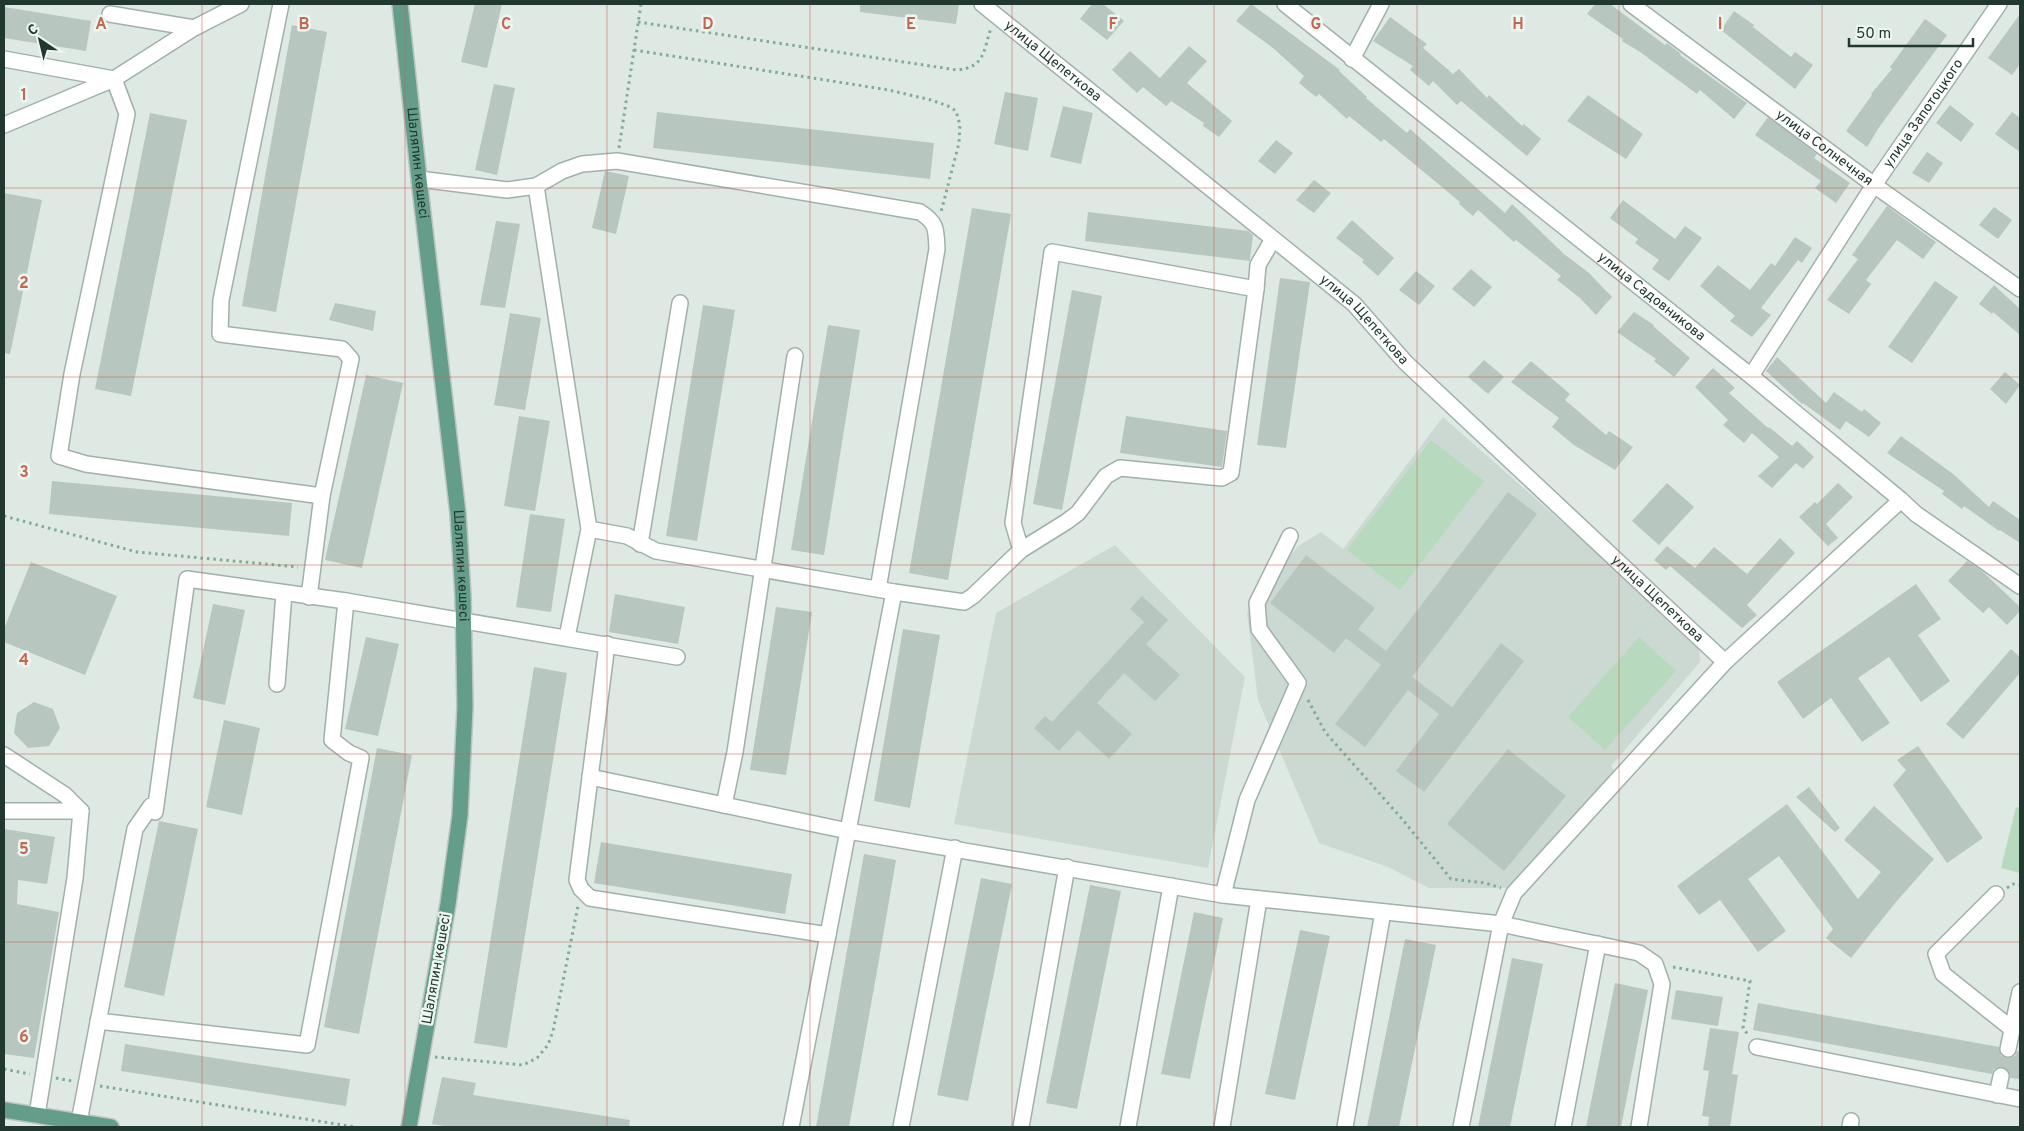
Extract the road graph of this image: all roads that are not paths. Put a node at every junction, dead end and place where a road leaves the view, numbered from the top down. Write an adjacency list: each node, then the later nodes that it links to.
1 (241, 4): 10 (street)
2 (281, 4): 24 (street)
3 (400, 4): 15 (main road, Шаляпин көшесі)
4 (982, 4): 18 (street, улица Щепеткова)
5 (1285, 4): 12 (street, улица Садовникова)
6 (1381, 4): 12 (street)
7 (1631, 4): 16 (street, улица Солнечная)
8 (1999, 4): 16 (street, улица Запотоцкого)
9 (110, 14): 10 (street)
10 (194, 28): 13 (street)
11 (4, 59): 13 (street)
12 (1352, 59): 23 (street, улица Садовникова)
13 (114, 79): 14 (street); 24 (street)
14 (4, 125)
15 (419, 179): 17 (street); 37 (main road, Шаляпин көшесі)
16 (1874, 185): 20 (street, улица Солнечная); 23 (street, улица Запотоцкого)
17 (536, 186): 26 (street); 32 (street)
18 (1274, 239): 19 (street); 41 (street, улица Щепеткова)
19 (1256, 289): 29 (street); 29 (street)
20 (2020, 289)
21 (680, 303): 28 (street)
22 (794, 356): 30 (street)
23 (1751, 376): 25 (street, улица Садовникова)
24 (322, 496): 35 (street)
25 (1901, 500): 31 (street, улица Садовникова); 41 (street)
26 (589, 529): 28 (street); 38 (street)
27 (1290, 536): 53 (street)
28 (640, 544): 30 (street)
29 (1021, 550): 33 (street)
30 (763, 569): 32 (street); 45 (street)
31 (2020, 586)
32 (878, 589): 33 (street)
33 (894, 592): 48 (street)
34 (284, 593): 35 (street); 42 (street); 60 (street)
35 (309, 597): 36 (street)
36 (346, 600): 37 (street); 60 (street)
37 (464, 620): 38 (street); 71 (main road, Шаляпин көшесі)
38 (567, 637): 39 (street)
39 (607, 644): 40 (street); 44 (street)
40 (677, 657)
41 (1725, 662): 56 (street)
42 (277, 684)
43 (4, 755): 46 (street)
44 (590, 777): 45 (street); 57 (street)
45 (724, 805): 48 (street)
46 (81, 810): 47 (street); 68 (street)
47 (4, 811)
48 (848, 831): 49 (street); 57 (street)
49 (954, 848): 50 (street); 73 (street)
50 (1067, 868): 51 (street); 74 (street)
51 (1171, 886): 53 (street); 75 (street)
52 (1996, 894): 61 (street)
53 (1223, 895): 54 (street)
54 (1259, 899): 55 (street); 76 (street)
55 (1383, 912): 56 (street); 77 (street)
56 (1501, 924): 58 (street); 78 (street)
57 (828, 935): 72 (street)
58 (1598, 944): 79 (street); 80 (street)
59 (2020, 992): 61 (street)
60 (98, 1021): 69 (street)
61 (2012, 1030): 63 (street)
62 (1757, 1047): 65 (street)
63 (2008, 1049)
64 (2001, 1076): 65 (street)
65 (1997, 1095): 66 (street)
66 (2020, 1099)
67 (4, 1110): 68 (main road)
68 (37, 1115): 69 (main road)
69 (79, 1122): 70 (main road)
70 (111, 1127)
71 (409, 1127)
72 (792, 1127)
73 (901, 1127)
74 (1022, 1127)
75 (1128, 1127)
76 (1222, 1127)
77 (1345, 1127)
78 (1461, 1127)
79 (1563, 1127)
80 (1639, 1127)

